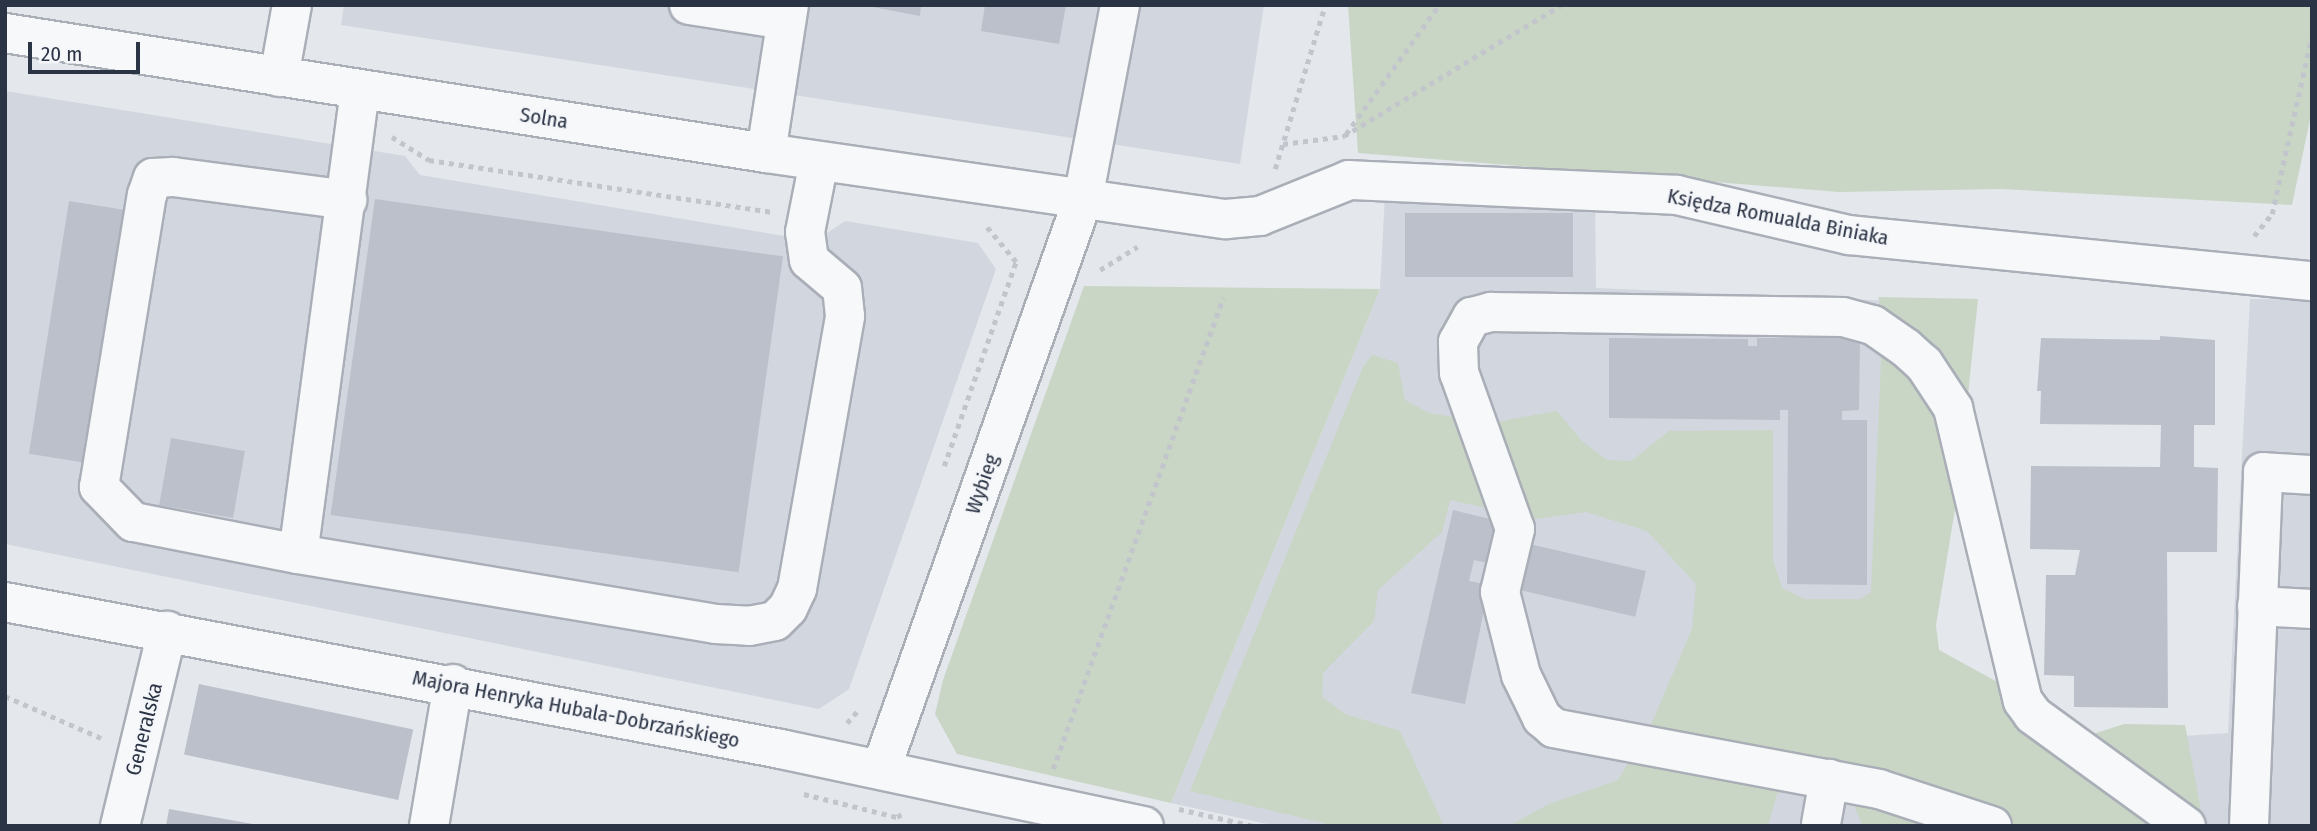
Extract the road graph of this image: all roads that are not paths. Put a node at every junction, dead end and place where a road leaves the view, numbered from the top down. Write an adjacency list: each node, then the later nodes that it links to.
1 (292, 5): 6 (street)
2 (690, 5): 4 (street)
3 (1120, 5): 10 (street, Wybieg)
4 (788, 13): 8 (street)
5 (5, 33): 6 (street, Solna)
6 (279, 77): 7 (street, Solna)
7 (360, 90): 8 (street, Solna); 11 (street)
8 (766, 153): 9 (street, Solna)
9 (819, 160): 10 (street, Solna); 14 (street)
10 (1083, 199): 12 (street, Księdza Romualda Biniaka); 20 (street, Wybieg)
11 (347, 200): 14 (street); 14 (street)
12 (2312, 281)
13 (2312, 475): 16 (street)
14 (298, 554)
15 (5, 602): 18 (street, Majora Henryka Hubala-Dobrzańskiego)
16 (2257, 606): 17 (street); 28 (street)
17 (2312, 609)
18 (167, 631): 19 (street, Majora Henryka Hubala-Dobrzańskiego); 23 (street, Generalska)
19 (453, 684): 20 (street, Majora Henryka Hubala-Dobrzańskiego); 24 (street)
20 (881, 769): 25 (street, Majora Henryka Hubala-Dobrzańskiego)
21 (1829, 779): 22 (street); 26 (street); 27 (street)
22 (1821, 824)
23 (120, 826)
24 (429, 826)
25 (1144, 826)
26 (1992, 826)
27 (2186, 826)
28 (2249, 826)

